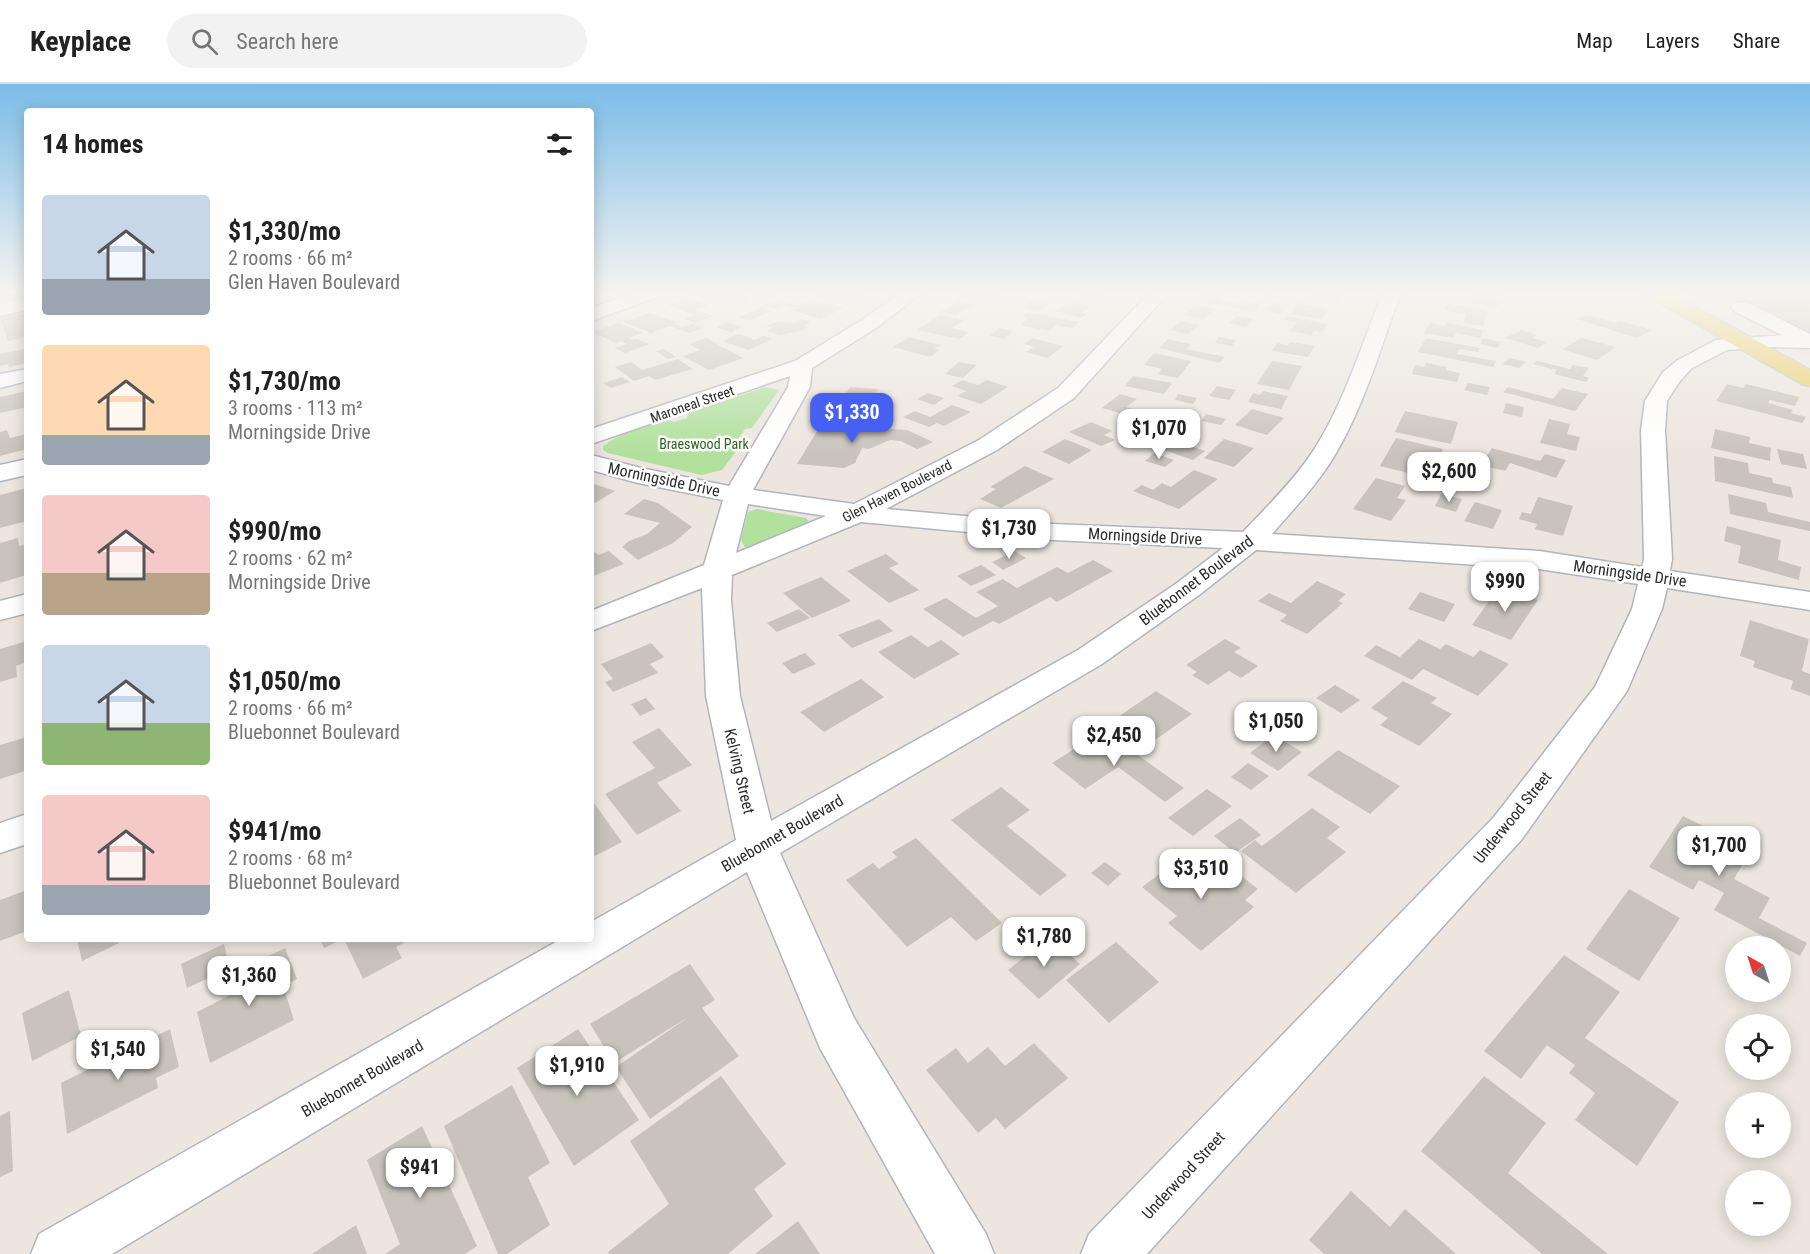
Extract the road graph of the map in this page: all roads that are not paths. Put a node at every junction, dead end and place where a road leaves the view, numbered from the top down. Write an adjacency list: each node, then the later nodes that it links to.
1 (832, 347): 6 (street, Maroneal Street)
2 (1109, 347): 15 (street, Glen Haven Boulevard)
3 (1372, 347): 16 (street, Bluebonnet Boulevard)
4 (1716, 347): 18 (street, Underwood Street)
5 (1776, 347): 7 (main road)
6 (802, 365): 10 (street, Maroneal Street); 14 (street, Kelving Street)
7 (1806, 372)
8 (24, 376): 9 (street)
9 (0, 381)
10 (594, 436)
11 (594, 463): 14 (street, Morningside Drive)
12 (24, 468): 13 (street)
13 (0, 473)
14 (737, 495): 15 (street, Morningside Drive); 17 (street, Kelving Street)
15 (855, 514): 16 (street, Morningside Drive); 17 (street, Glen Haven Boulevard)
16 (1250, 541): 18 (street, Morningside Drive); 25 (street, Bluebonnet Boulevard)
17 (717, 572): 22 (street, Glen Haven Boulevard); 25 (street, Kelving Street)
18 (1654, 576): 19 (street, Morningside Drive); 28 (street, Underwood Street)
19 (1810, 601)
20 (24, 604): 21 (street)
21 (0, 611)
22 (594, 621)
23 (24, 830): 24 (street)
24 (0, 838)
25 (757, 847): 26 (street, Bluebonnet Boulevard); 27 (street, Kelving Street)
26 (59, 1254)
27 (966, 1254)
28 (1109, 1254)

